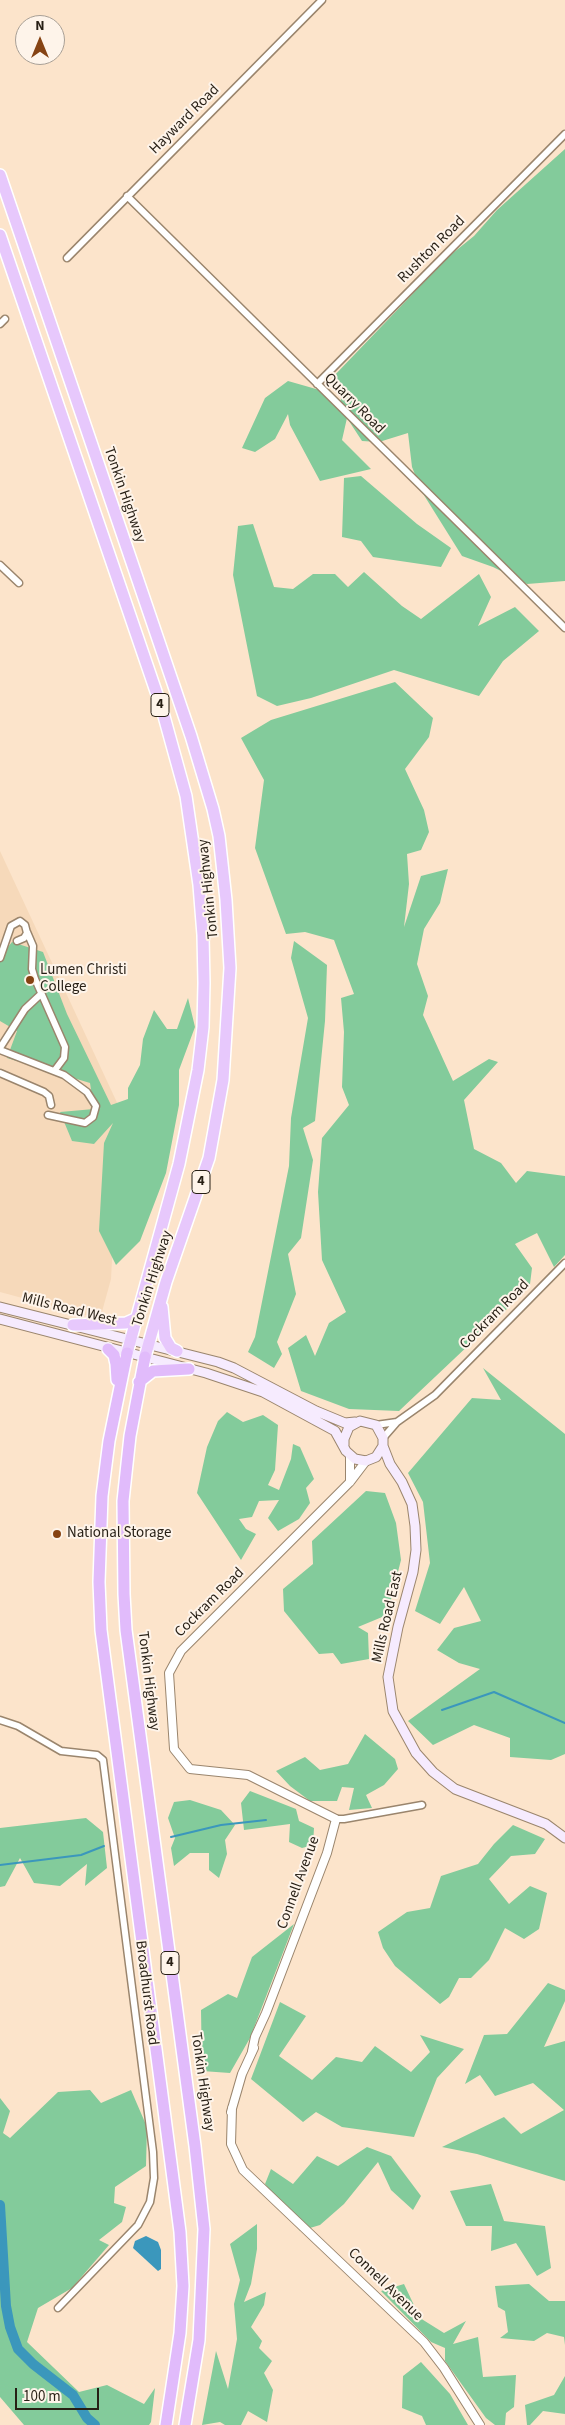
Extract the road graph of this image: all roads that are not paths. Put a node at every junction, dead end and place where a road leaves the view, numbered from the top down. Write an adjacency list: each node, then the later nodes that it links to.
1 (322, 0): 4 (street, Hayward Road)
2 (565, 134): 7 (street, Rushton Road)
3 (0, 175): 21 (highway, Tonkin Highway / 4)
4 (127, 196): 6 (street, Hayward Road); 7 (street, Quarry Road)
5 (0, 235): 23 (highway, Tonkin Highway / 4)
6 (67, 258)
7 (317, 384): 10 (street, Quarry Road)
8 (0, 565): 9 (street)
9 (19, 583)
10 (565, 628)
11 (27, 932): 12 (street); 13 (street); 14 (street)
12 (17, 941)
13 (0, 958)
14 (40, 994): 15 (street); 16 (street)
15 (0, 1049): 16 (street)
16 (55, 1070): 19 (street)
17 (0, 1073): 18 (street)
18 (52, 1105)
19 (48, 1115)
20 (565, 1263): 36 (street, Cockram Road)
21 (161, 1300): 27 (highway, Tonkin Highway / 4); 29 (highway)
22 (0, 1307): 25 (main road, Mills Road West)
23 (137, 1318): 25 (highway); 26 (highway, Tonkin Highway / 4)
24 (0, 1319): 28 (main road, Mills Road West)
25 (73, 1325): 26 (main road, Mills Road West)
26 (131, 1339): 27 (main road); 30 (highway, Tonkin Highway / 4)
27 (148, 1344): 29 (main road); 31 (highway, Tonkin Highway / 4)
28 (108, 1348): 30 (main road, Mills Road West); 34 (highway)
29 (178, 1351): 35 (main road)
30 (127, 1353): 31 (main road); 34 (highway, Tonkin Highway / 4)
31 (145, 1357): 32 (main road); 33 (highway, Tonkin Highway / 4)
32 (190, 1368): 33 (highway); 39 (main road)
33 (139, 1382): 50 (highway, Tonkin Highway / 4)
34 (116, 1401): 49 (highway, Tonkin Highway / 4)
35 (360, 1421): 37 (main road); 39 (main road)
36 (397, 1422): 37 (street, Cockram Road); 38 (street, Cockram Road)
37 (376, 1425): 38 (main road)
38 (383, 1442): 41 (main road); 42 (main road, Mills Road East)
39 (344, 1445): 40 (main road)
40 (350, 1456): 41 (main road); 43 (street)
41 (368, 1460): 42 (main road); 43 (street, Cockram Road)
42 (390, 1464): 47 (main road, Mills Road East)
43 (350, 1482): 46 (street, Cockram Road)
44 (0, 1720): 48 (street, Broadhurst Road)
45 (422, 1805): 46 (street)
46 (336, 1819): 51 (street, Connell Avenue)
47 (565, 1838)
48 (58, 2308)
49 (166, 2425)
50 (185, 2425)
51 (480, 2425)

